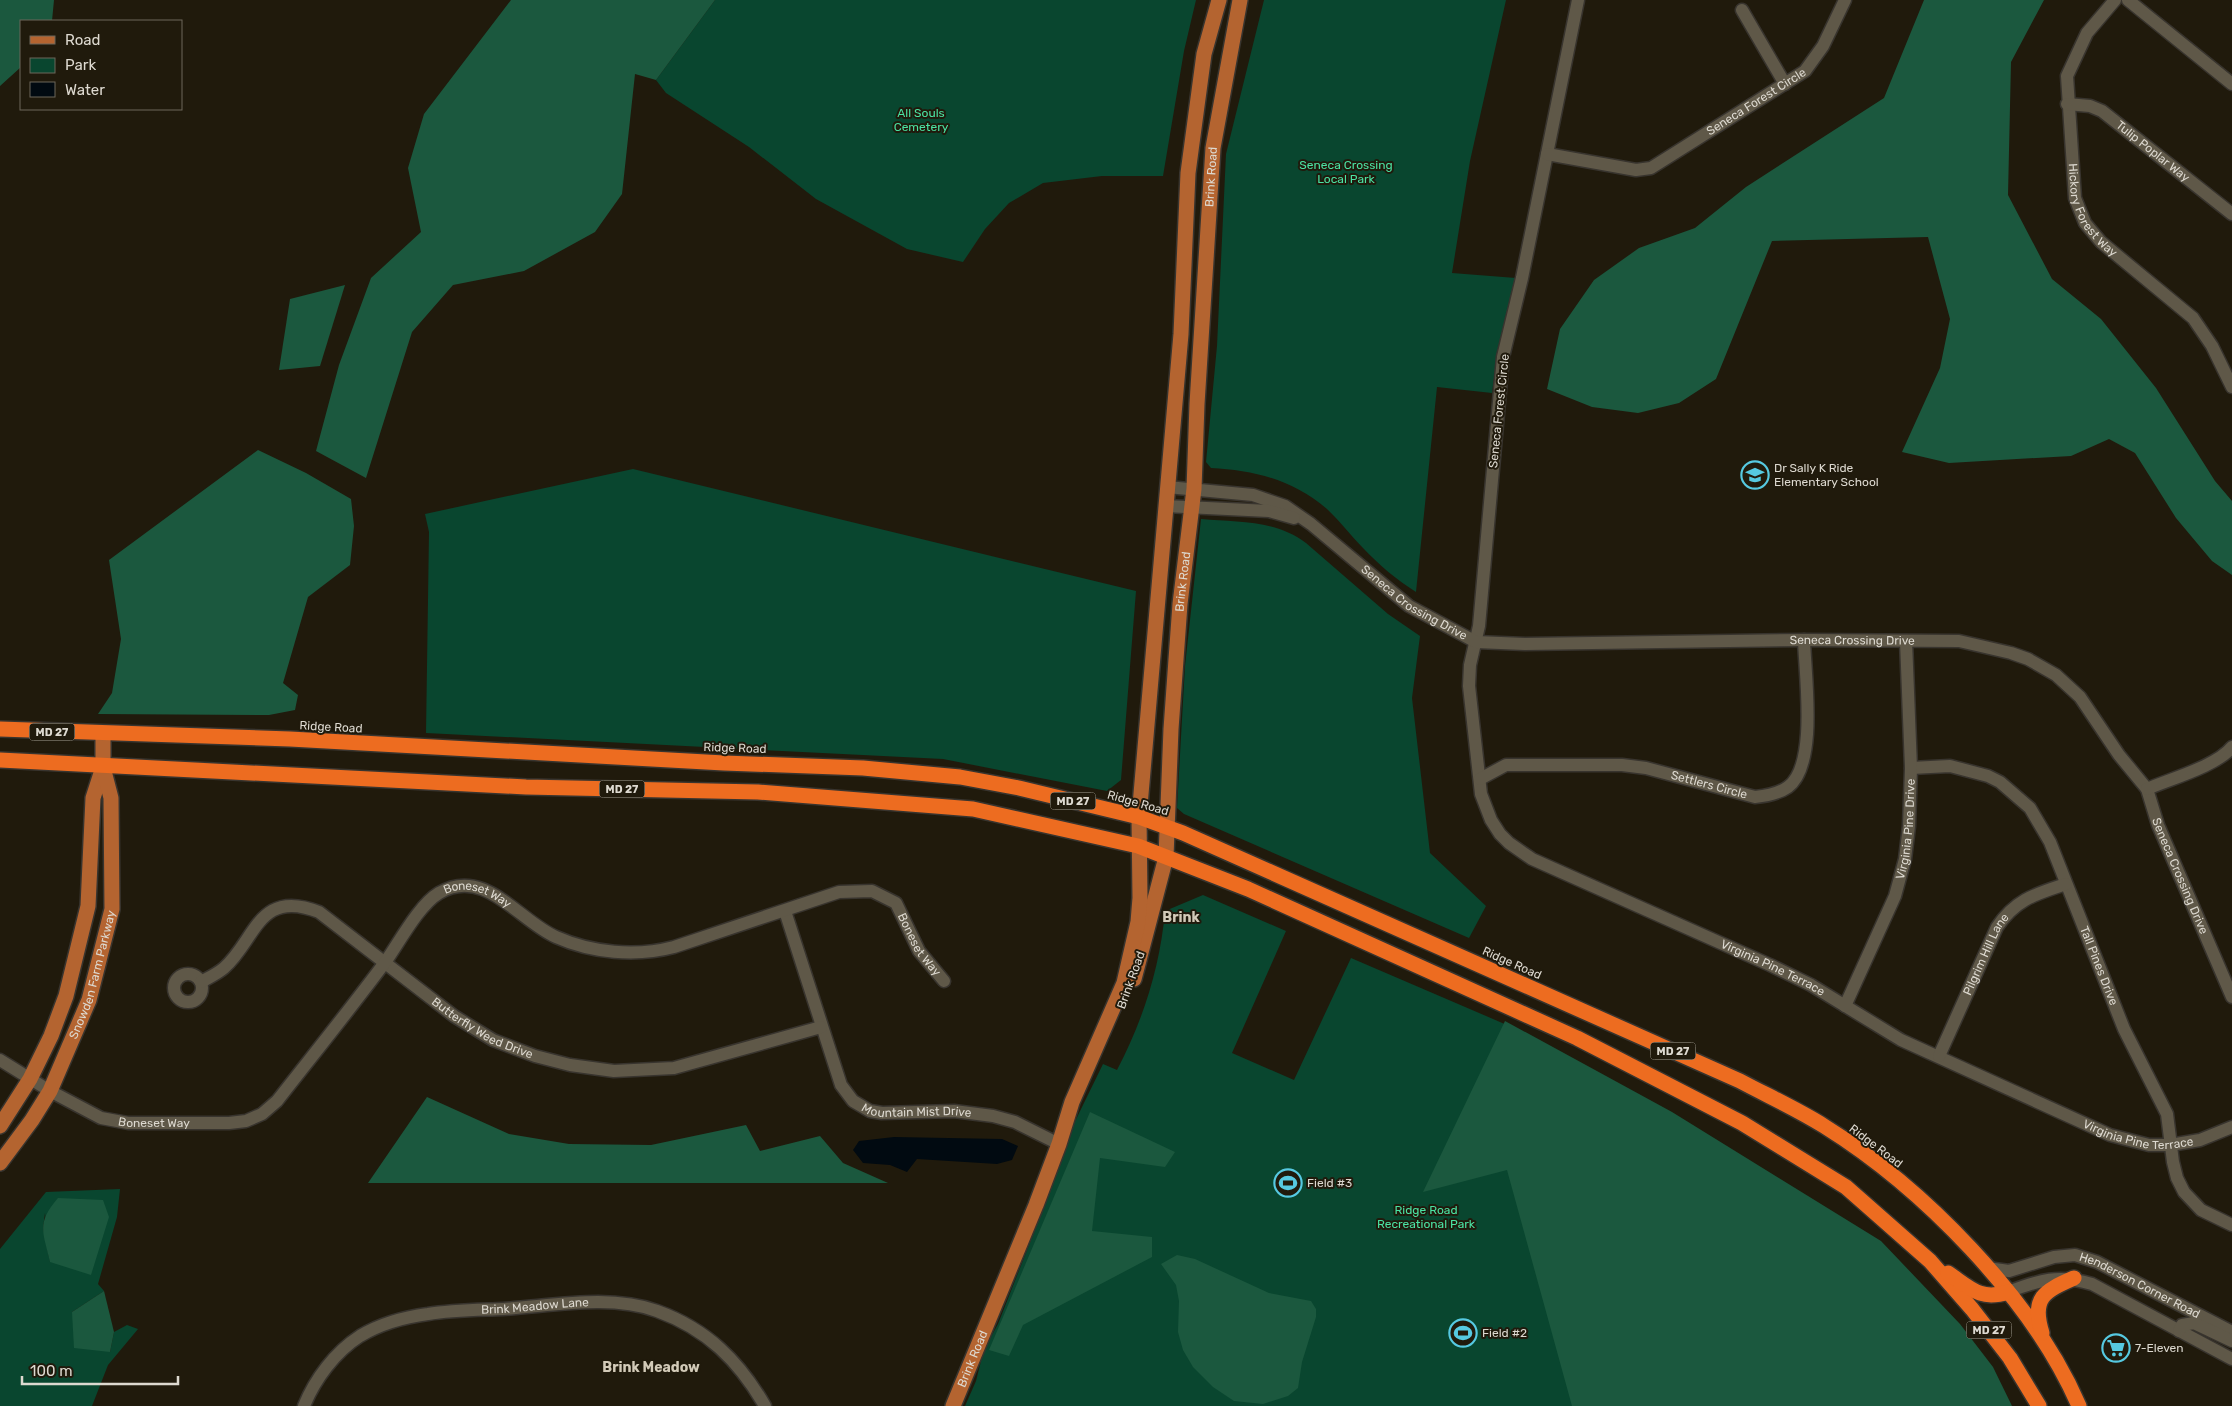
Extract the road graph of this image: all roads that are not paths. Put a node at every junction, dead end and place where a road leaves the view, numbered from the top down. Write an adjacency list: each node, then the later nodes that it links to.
1 (1219, 0): 14 (main road, Brink Road)
2 (1240, 0): 15 (main road, Brink Road)
3 (1578, 0): 11 (street, Seneca Forest Circle)
4 (1845, 0): 8 (street, Seneca Forest Circle)
5 (2115, 0): 10 (street, Hickory Forest Way)
6 (2128, 0): 9 (street)
7 (1742, 10): 8 (street)
8 (1785, 84): 11 (street, Seneca Forest Circle)
9 (2232, 84)
10 (2067, 104): 12 (street, Tulip Poplar Way); 13 (street, Hickory Forest Way)
11 (1546, 154): 21 (street, Seneca Forest Circle)
12 (2232, 214)
13 (2232, 387)
14 (1167, 487): 15 (street, Seneca Crossing Drive); 16 (main road, Brink Road)
15 (1194, 489): 17 (main road, Brink Road); 18 (street, Seneca Crossing Drive)
16 (1165, 506): 17 (street, Seneca Crossing Drive); 30 (main road, Brink Road)
17 (1192, 506): 18 (street, Seneca Crossing Drive); 31 (main road, Brink Road)
18 (1311, 524): 21 (street, Seneca Crossing Drive)
19 (1804, 640): 20 (street, Seneca Crossing Drive); 21 (street, Seneca Crossing Drive); 28 (street, Settlers Circle)
20 (1906, 641): 27 (street, Virginia Pine Drive); 29 (street, Seneca Crossing Drive)
21 (1476, 642): 28 (street, Virginia Pine Terrace)
22 (0, 729): 23 (highway, Ridge Road / MD 27)
23 (103, 734): 26 (main road, Snowden Farm Parkway); 30 (highway, Ridge Road / MD 27)
24 (2232, 747): 29 (street)
25 (0, 760): 26 (highway, MD 27)
26 (102, 766): 32 (highway, MD 27); 45 (main road, Snowden Farm Parkway); 46 (main road, Snowden Farm Parkway)
27 (1911, 768): 34 (street, Tall Pines Drive); 41 (street, Virginia Pine Drive)
28 (1480, 779): 41 (street, Virginia Pine Terrace)
29 (2147, 788): 37 (street, Seneca Crossing Drive)
30 (1139, 817): 31 (highway, Ridge Road / MD 27); 32 (main road, Brink Road)
31 (1167, 827): 33 (main road, Brink Road); 54 (highway, Ridge Road / MD 27)
32 (1138, 846): 33 (highway, MD 27); 49 (main road, Brink Road)
33 (1166, 857): 49 (main road, Brink Road); 53 (highway, MD 27)
34 (2066, 884): 43 (street, Pilgrim Hill Lane); 50 (street, Tall Pines Drive)
35 (784, 911): 36 (street, Boneset Way); 38 (street, Boneset Way); 42 (street, Mountain Mist Drive)
36 (385, 962): 39 (street, Butterfly Weed Drive); 42 (street, Butterfly Weed Drive); 46 (street, Boneset Way)
37 (2227, 977): 40 (street, Seneca Crossing Drive)
38 (944, 981)
39 (200, 982)
40 (2232, 997)
41 (1845, 1006): 43 (street, Virginia Pine Terrace)
42 (821, 1027): 49 (street, Mountain Mist Drive)
43 (1939, 1056): 50 (street, Virginia Pine Terrace)
44 (0, 1060): 45 (street, Boneset Way)
45 (30, 1079): 46 (street, Boneset Way); 47 (main road, Snowden Farm Parkway)
46 (50, 1091): 51 (main road, Snowden Farm Parkway)
47 (0, 1126)
48 (2232, 1127): 50 (street, Virginia Pine Terrace)
49 (1059, 1144): 64 (main road, Brink Road)
50 (2170, 1145): 52 (street, Tall Pines Drive)
51 (0, 1163)
52 (2232, 1225)
53 (1930, 1261): 56 (highway); 65 (highway, MD 27)
54 (1987, 1268): 56 (highway, Ridge Road / MD 27); 58 (street, Henderson Corner Road)
55 (2074, 1278): 56 (street, Henderson Corner Road); 57 (street, Henderson Corner Road); 60 (highway)
56 (2008, 1292): 60 (highway, Ridge Road / MD 27)
57 (2179, 1331): 59 (street); 61 (street, Henderson Corner Road)
58 (2232, 1332)
59 (2232, 1341)
60 (2046, 1346): 66 (highway, Ridge Road / MD 27)
61 (2232, 1359)
62 (304, 1406): 63 (street, Brink Meadow Lane)
63 (766, 1406)
64 (953, 1406)
65 (2039, 1406)
66 (2079, 1406)

